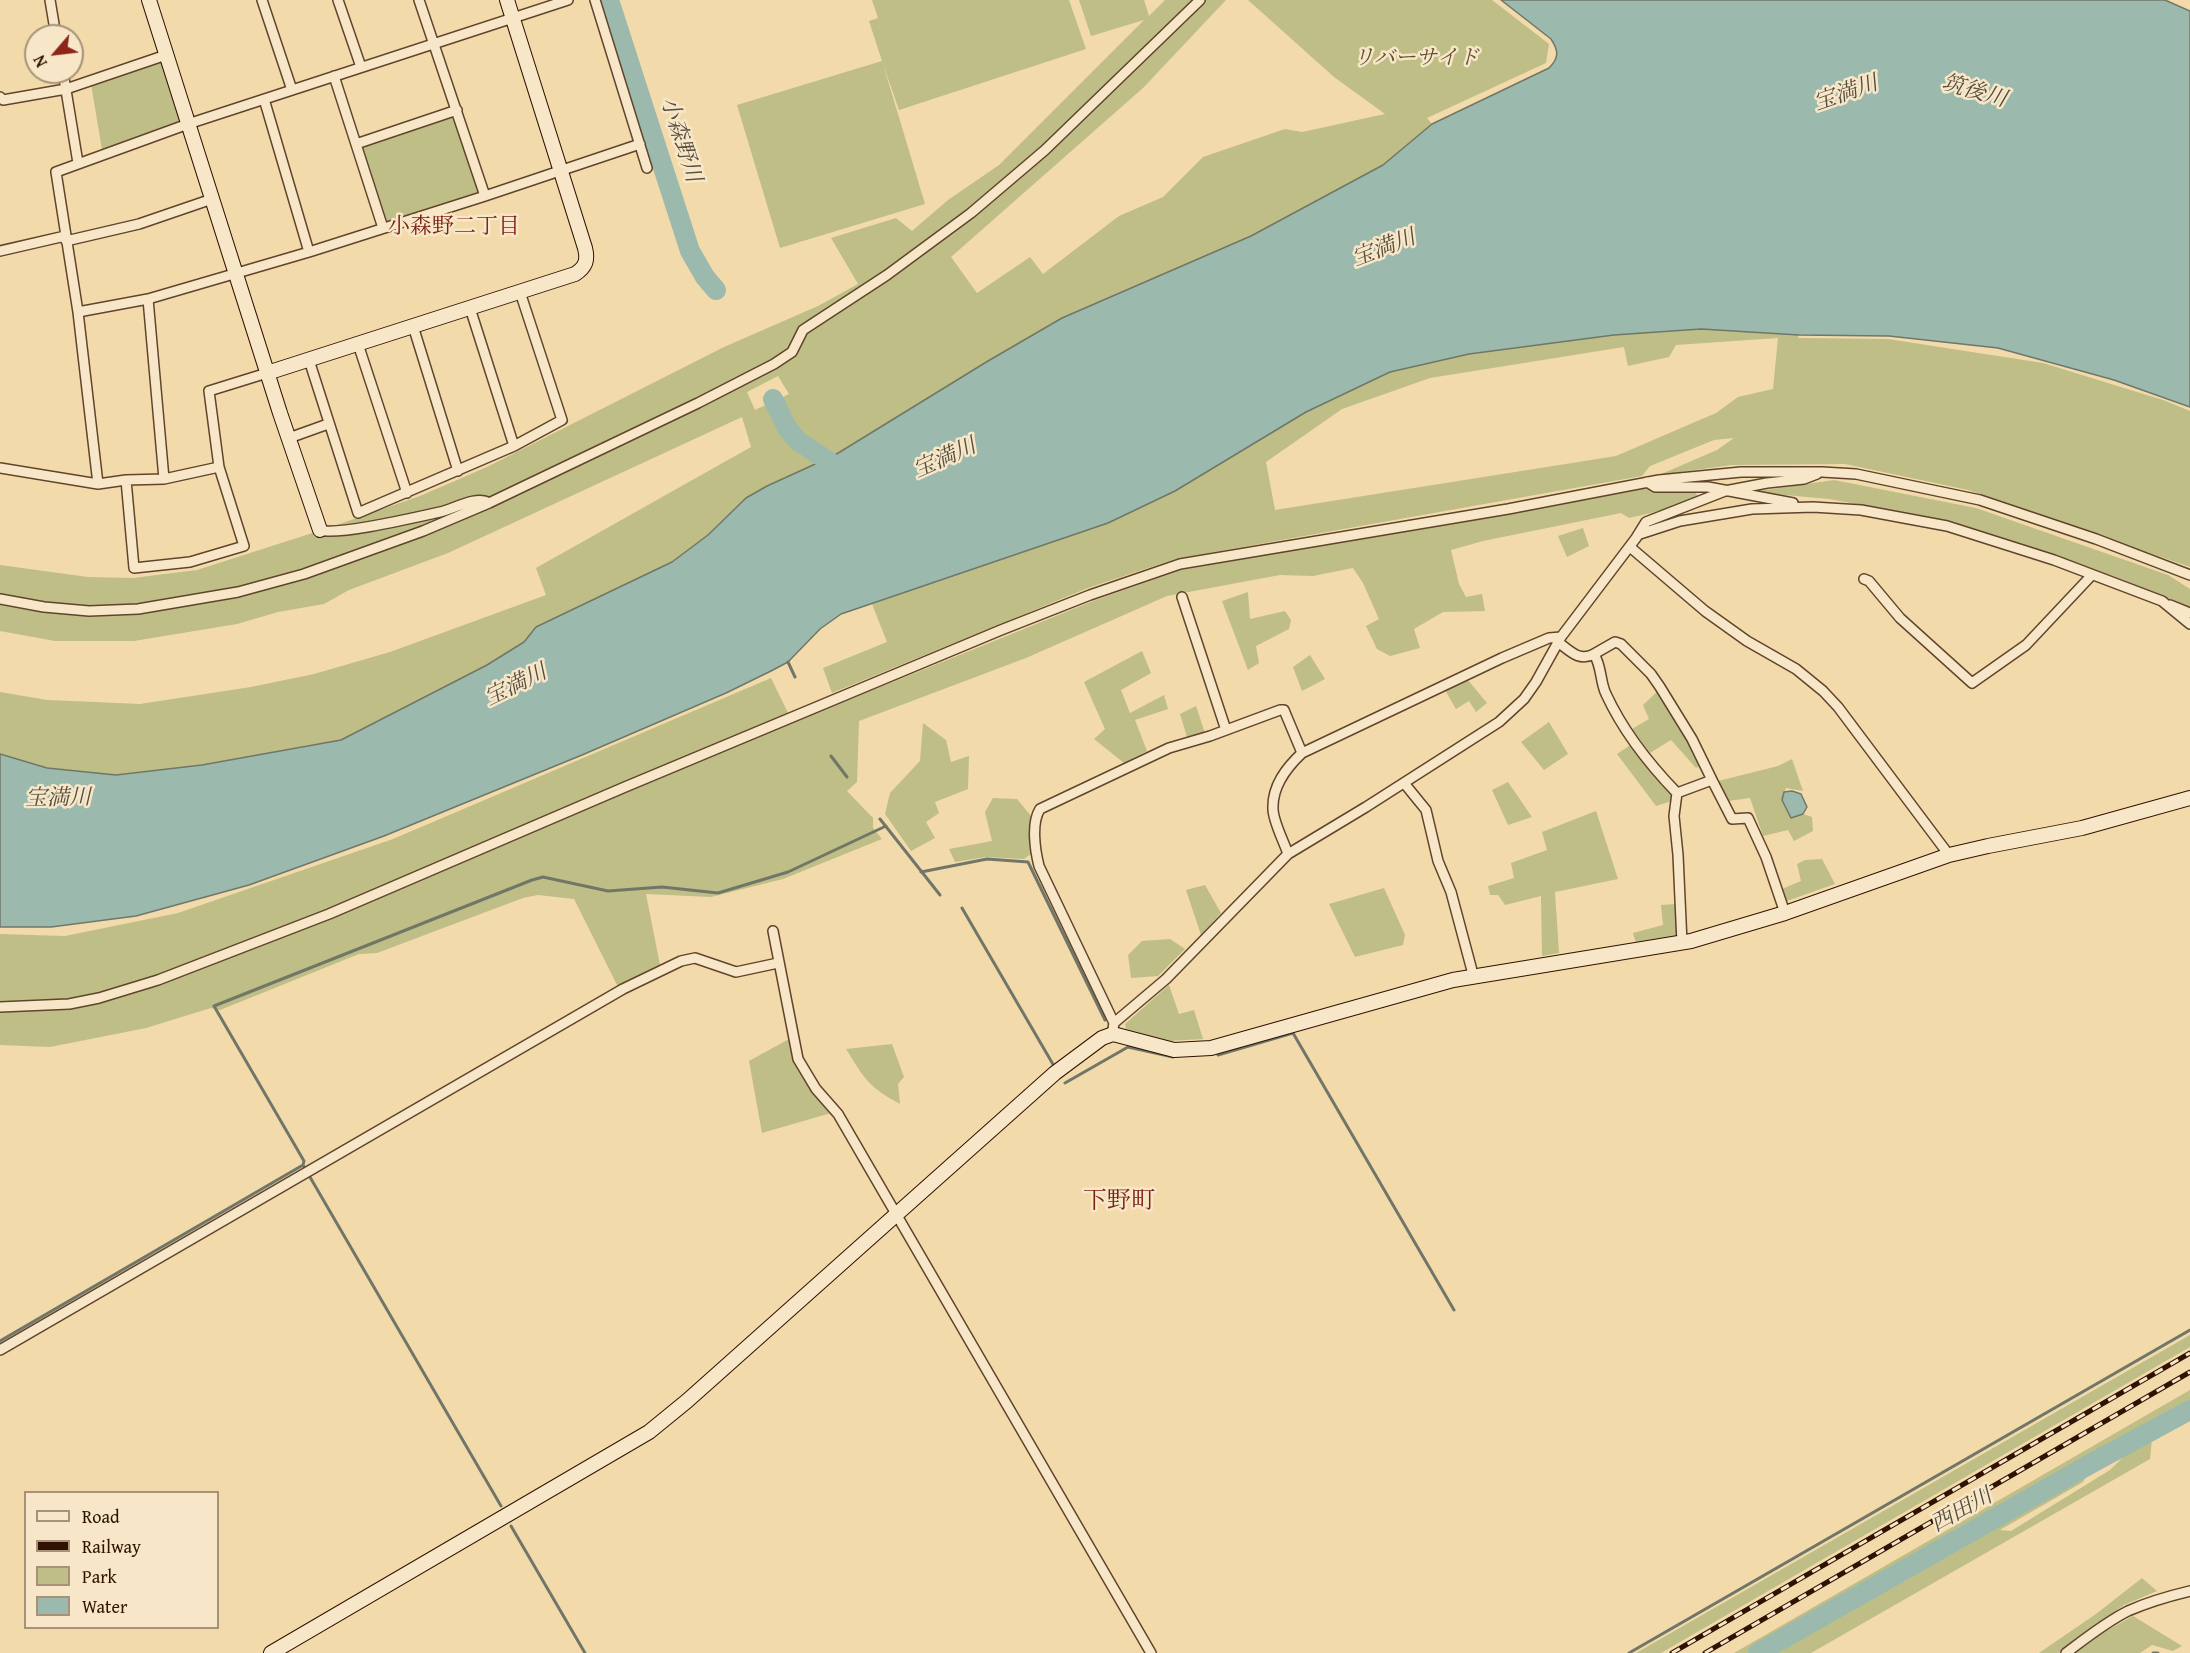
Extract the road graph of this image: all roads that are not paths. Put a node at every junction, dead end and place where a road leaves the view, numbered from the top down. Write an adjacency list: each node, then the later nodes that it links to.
1 (50, 0): 11 (street)
2 (148, 0): 13 (street)
3 (262, 0): 18 (street)
4 (338, 0): 14 (street)
5 (419, 0): 12 (street)
6 (507, 0): 10 (street)
7 (568, 0): 10 (street)
8 (595, 0): 24 (street)
9 (1200, 0): 56 (street)
10 (513, 18): 12 (street); 27 (street)
11 (54, 24)
12 (434, 44): 14 (street); 21 (street)
13 (166, 56): 17 (street); 22 (street)
14 (361, 67): 15 (street)
15 (334, 76): 18 (street); 23 (street)
16 (65, 84): 17 (street)
17 (66, 89): 19 (street); 25 (street)
18 (292, 90): 20 (street)
19 (0, 97)
20 (264, 99): 22 (street); 33 (street)
21 (457, 110): 23 (street); 28 (street)
22 (188, 124): 25 (street); 29 (street)
23 (356, 144): 30 (street)
24 (640, 144): 26 (street); 27 (street)
25 (78, 163): 31 (street)
26 (648, 168)
27 (562, 170): 28 (street); 35 (street)
28 (484, 196): 30 (street)
29 (212, 199): 31 (street); 34 (street)
30 (383, 228): 33 (street)
31 (65, 239): 32 (street); 38 (street)
32 (0, 251)
33 (309, 252): 34 (street)
34 (236, 273): 36 (street); 42 (street)
35 (520, 292): 37 (street); 45 (street)
36 (148, 299): 38 (street); 50 (street)
37 (471, 308): 39 (street); 45 (street)
38 (78, 312): 53 (street)
39 (413, 326): 40 (street); 48 (street)
40 (358, 344): 41 (street); 55 (street)
41 (309, 360): 42 (street); 43 (street)
42 (267, 373): 44 (street); 46 (street)
43 (328, 424): 44 (street); 55 (street)
44 (289, 438): 58 (street)
45 (514, 446): 48 (street)
46 (219, 467): 50 (street); 51 (street)
47 (0, 468): 53 (street)
48 (459, 471): 55 (street)
49 (1822, 472): 52 (street); 54 (street); 61 (street)
50 (165, 479): 51 (street)
51 (126, 480): 53 (street)
52 (1647, 482): 54 (street); 85 (street)
53 (98, 484)
54 (1725, 492): 57 (street); 59 (street)
55 (407, 493)
56 (489, 503): 58 (street); 66 (street)
57 (1813, 507): 59 (street); 62 (street)
58 (320, 530)
59 (1640, 534): 60 (street)
60 (1630, 547): 70 (street); 79 (street)
61 (2187, 573): 64 (street)
62 (2091, 576): 63 (street); 67 (street)
63 (1864, 579)
64 (2190, 583)
65 (1182, 597): 72 (street)
66 (0, 599)
67 (2162, 602): 68 (street); 69 (street)
68 (2190, 613)
69 (2190, 624)
70 (1560, 640): 71 (street); 73 (street); 75 (street)
71 (1594, 654): 74 (street); 76 (street)
72 (1226, 730): 73 (street); 86 (street)
73 (1302, 753): 78 (street)
74 (1712, 780): 76 (street); 80 (street)
75 (1404, 783): 78 (street); 84 (street)
76 (1677, 793): 82 (street)
77 (2190, 798): 79 (street)
78 (1288, 854): 86 (street)
79 (1949, 855): 80 (street)
80 (1785, 913): 82 (street)
81 (773, 931): 83 (street)
82 (1682, 943): 84 (street)
83 (778, 963): 87 (street); 88 (street)
84 (1474, 978): 86 (street)
85 (0, 1008)
86 (1113, 1029): 87 (street)
87 (897, 1215): 90 (street); 91 (street)
88 (0, 1350)
89 (2190, 1591): 92 (street)
90 (271, 1653)
91 (1151, 1653)
92 (2066, 1653)

